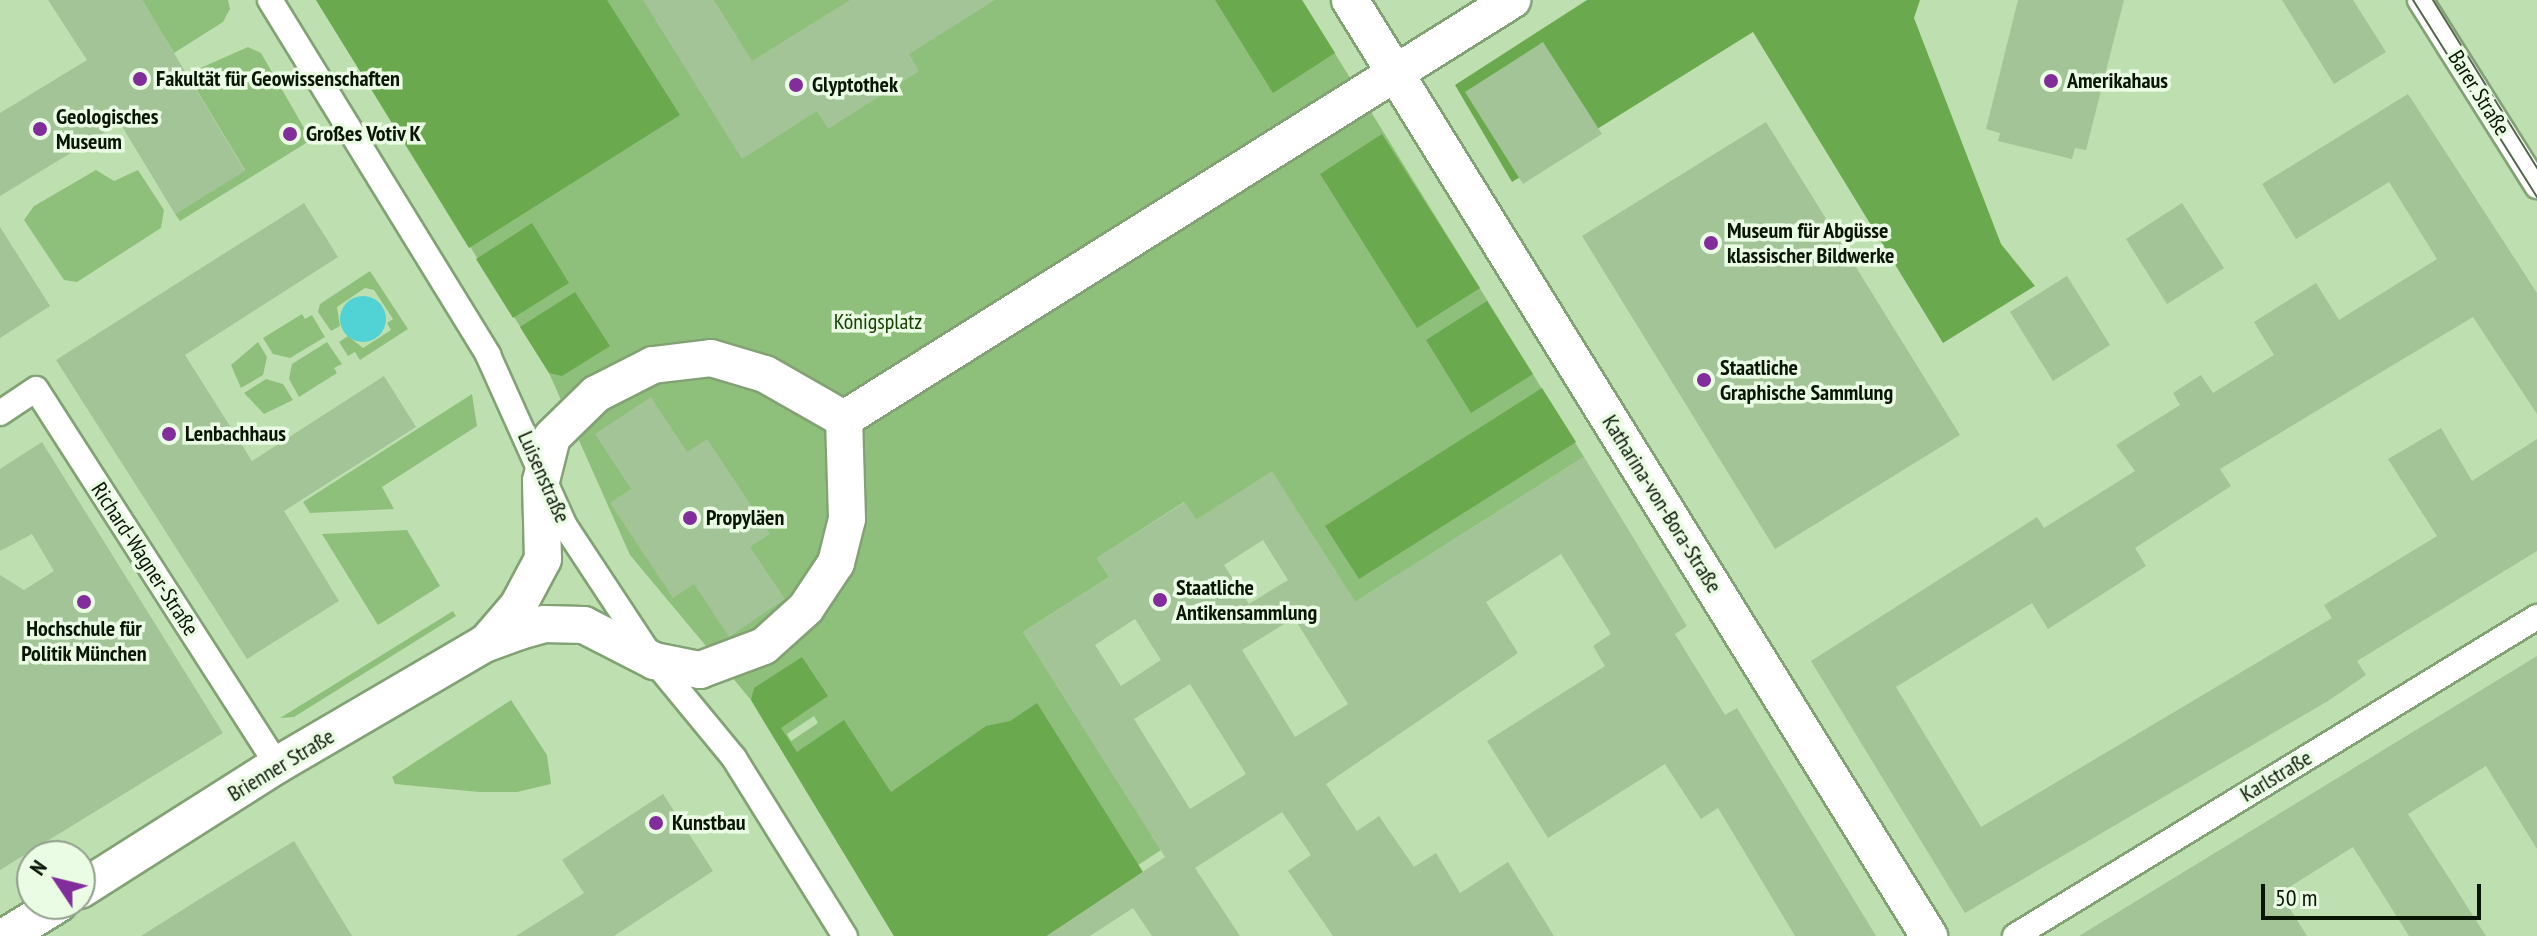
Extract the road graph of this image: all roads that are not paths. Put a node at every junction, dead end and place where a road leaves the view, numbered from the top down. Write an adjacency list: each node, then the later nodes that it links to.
1 (270, 0): 9 (street, Luisenstraße)
2 (1350, 0): 5 (main road, Katharina-von-Bora-Straße)
3 (1512, 0): 5 (main road)
4 (2420, 0): 6 (street, Barer Straße)
5 (1395, 73): 8 (main road); 18 (main road, Katharina-von-Bora-Straße)
6 (2537, 186)
7 (0, 413): 13 (street, Richard-Wagner-Straße)
8 (844, 419): 9 (main road); 12 (main road)
9 (541, 481): 11 (main road); 12 (street, Luisenstraße)
10 (2537, 617): 19 (street, Karlstraße)
11 (484, 644): 12 (main road); 13 (main road, Brienner Straße)
12 (654, 661): 17 (street, Luisenstraße)
13 (277, 765): 14 (main road, Brienner Straße)
14 (96, 880)
15 (32, 920): 16 (main road)
16 (6, 936)
17 (845, 936)
18 (1929, 936)
19 (2015, 936)

